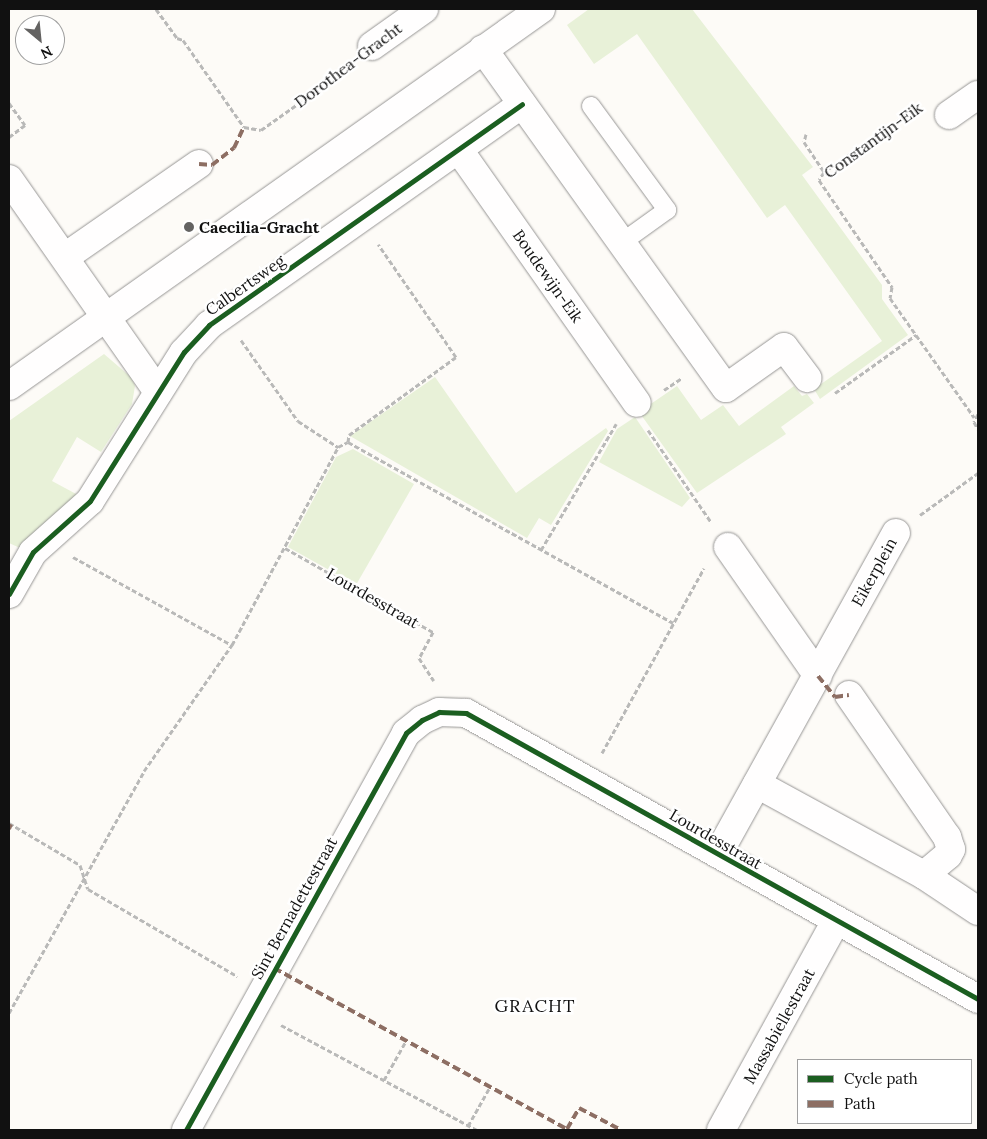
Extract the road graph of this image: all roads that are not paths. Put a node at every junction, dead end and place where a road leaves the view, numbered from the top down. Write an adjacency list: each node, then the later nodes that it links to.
1 (424, 9): 3 (street, Dorothea-Gracht)
2 (539, 9): 4 (street)
3 (372, 46)
4 (483, 50): 6 (street); 14 (street)
5 (978, 94): 8 (street, Constantijn-Eik)
6 (522, 104): 9 (street, Calbertsweg); 12 (street)
7 (591, 106): 12 (lane)
8 (949, 115)
9 (459, 150): 17 (street, Calbertsweg); 18 (street, Boudewijn-Eik)
10 (199, 164): 13 (street)
11 (9, 179): 13 (street)
12 (622, 243): 15 (street)
13 (65, 257): 14 (street)
14 (106, 315): 16 (street); 17 (street)
15 (807, 378)
16 (9, 386)
17 (158, 392): 21 (street, Calbertsweg)
18 (637, 406)
19 (896, 533): 22 (street, Eikerplein)
20 (725, 542): 22 (street)
21 (9, 594)
22 (818, 676): 25 (street, Eikerplein)
23 (849, 695): 27 (street)
24 (446, 712): 26 (street, Lourdesstraat); 31 (street, Sint Bernadettestraat)
25 (757, 784): 26 (street, Eikerplein); 27 (street)
26 (718, 854): 29 (street, Lourdesstraat)
27 (924, 875): 28 (street)
28 (978, 911)
29 (836, 921): 30 (street, Lourdesstraat); 32 (street, Massabiellestraat)
30 (978, 999)
31 (186, 1130)
32 (721, 1130)

